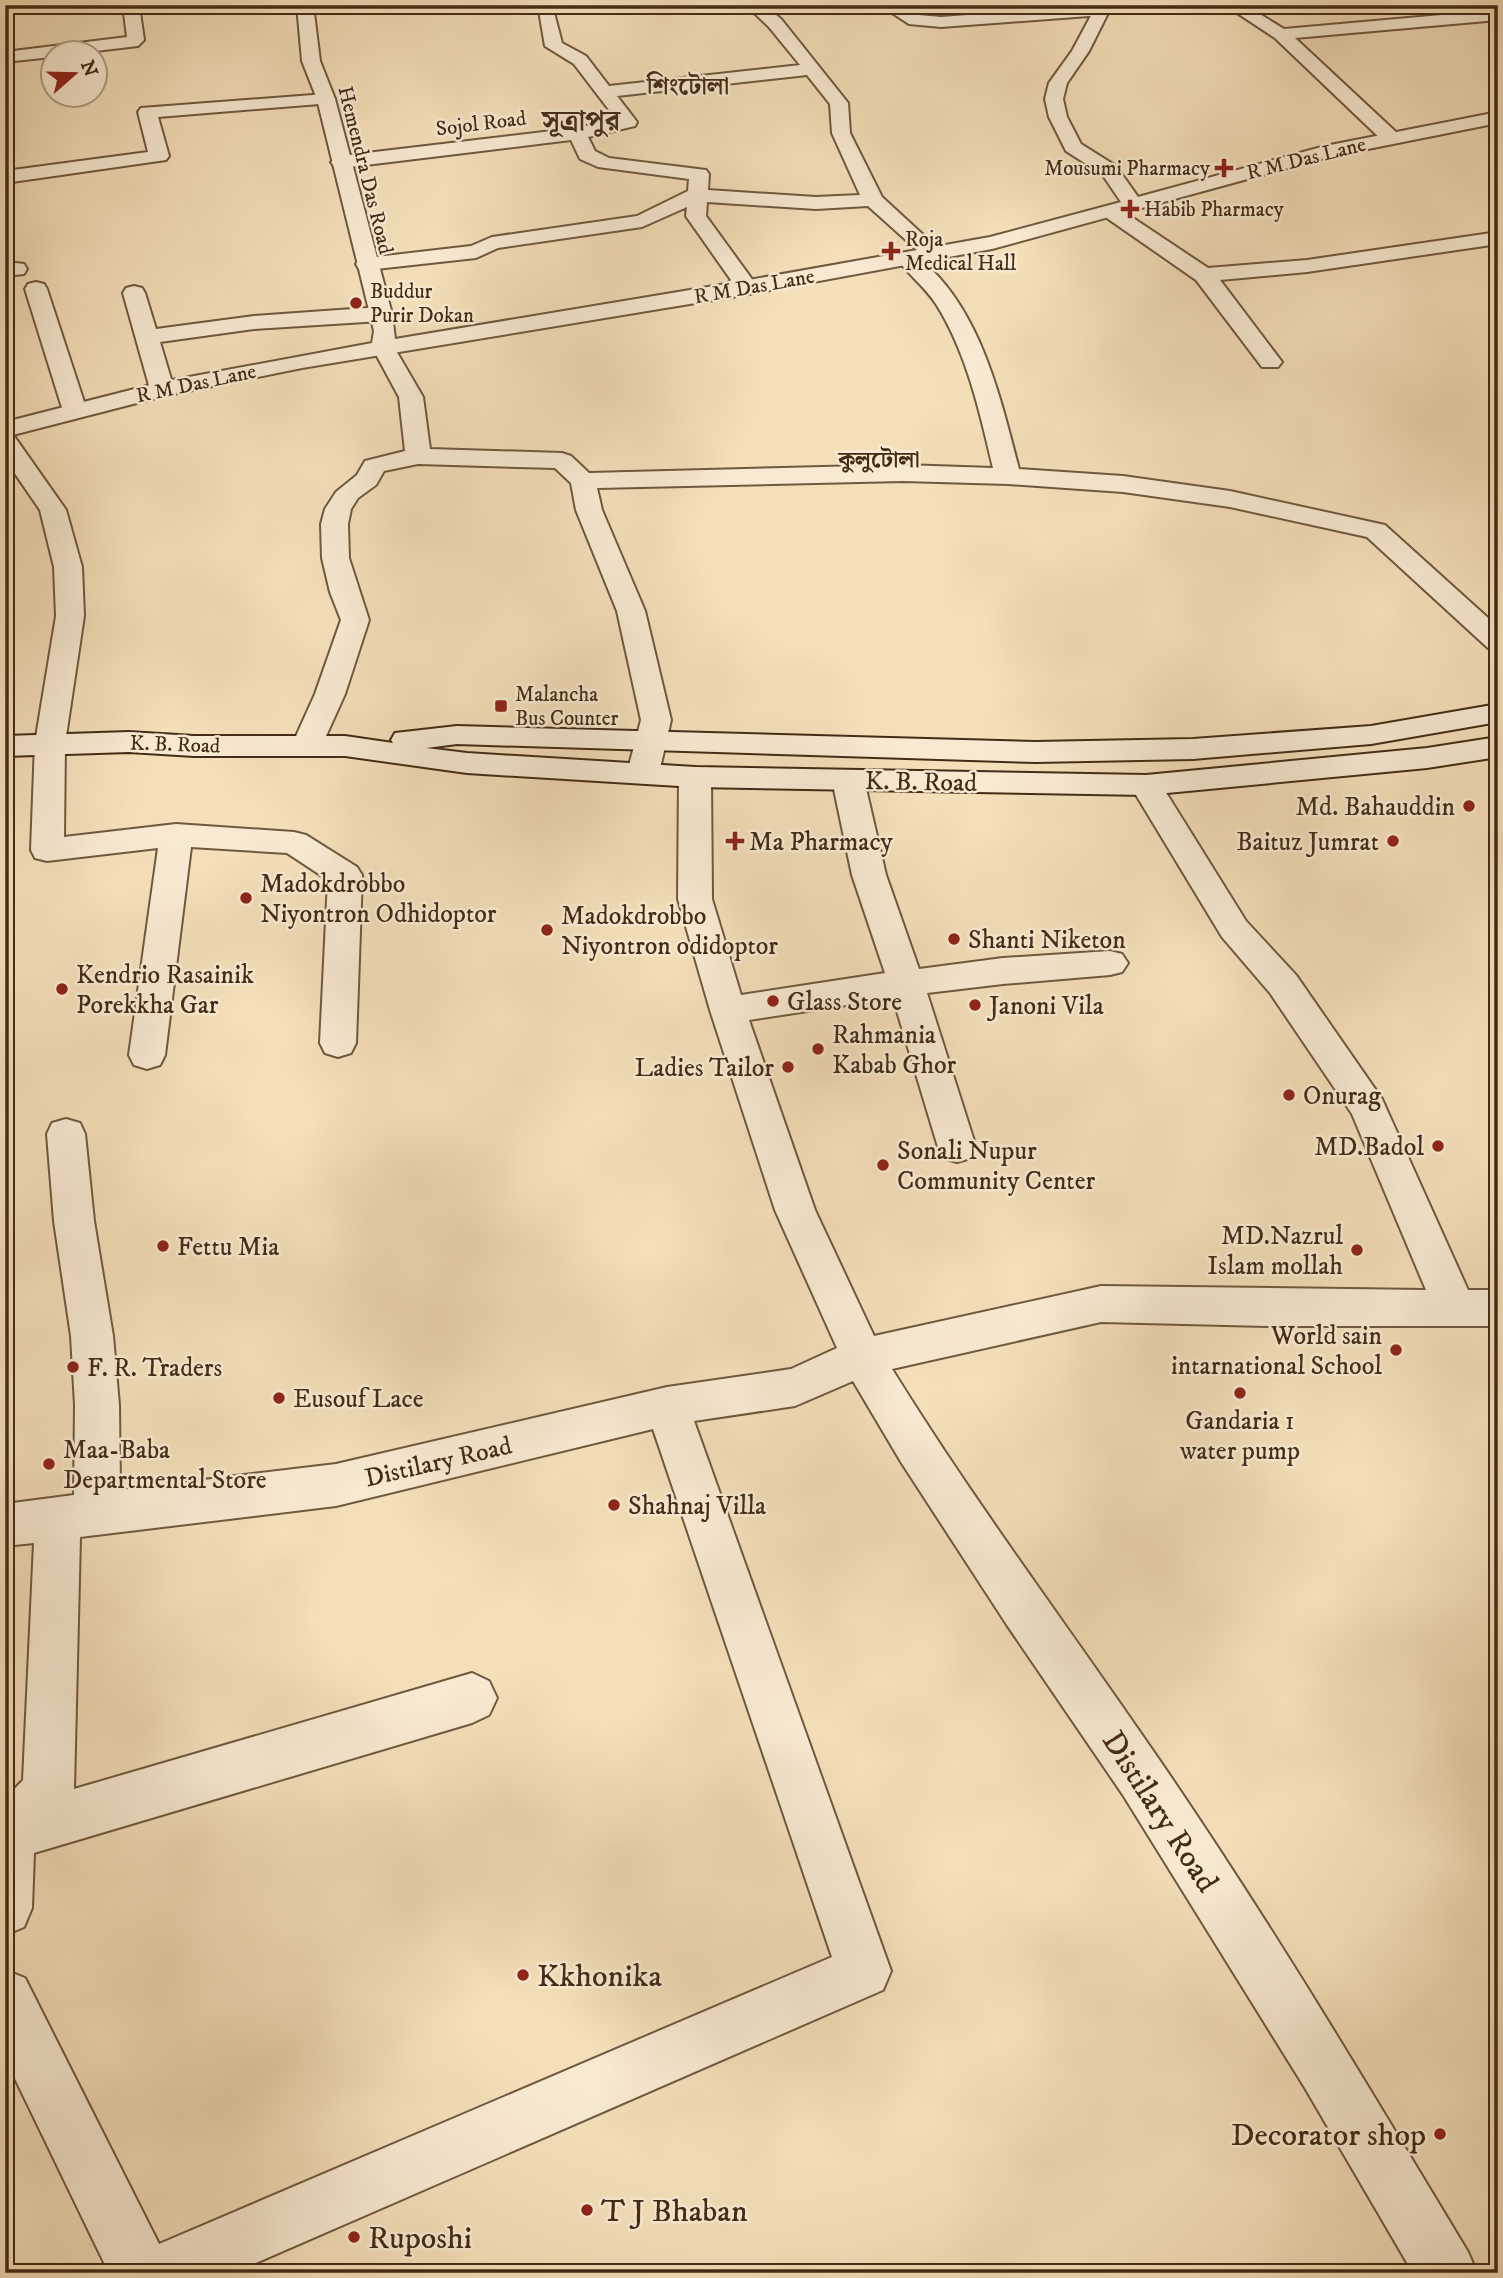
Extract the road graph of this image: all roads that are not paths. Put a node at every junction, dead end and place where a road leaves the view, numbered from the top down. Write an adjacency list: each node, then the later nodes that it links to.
1 (131, 5): 11 (street)
2 (304, 5): 14 (street, Hemendra Das Road)
3 (563, 5): 7 (street)
4 (754, 5): 12 (street)
5 (888, 5): 8 (street)
6 (1233, 5): 10 (street)
7 (542, 6): 13 (street)
8 (1108, 7): 22 (street)
9 (1498, 15): 10 (street)
10 (1281, 34): 17 (street)
11 (5, 57)
12 (811, 69): 13 (street); 21 (street)
13 (603, 92): 16 (street, Sojol Road)
14 (326, 99): 18 (street, Hemendra Das Road); 19 (street)
15 (1498, 117): 17 (street, R M Das Lane)
16 (577, 134): 18 (street, Sojol Road); 20 (street)
17 (1391, 138): 22 (street, R M Das Lane)
18 (341, 162): 27 (street, Hemendra Das Road)
19 (5, 177)
20 (696, 195): 21 (street); 27 (street); 30 (street)
21 (873, 200): 25 (street)
22 (1134, 206): 23 (street, R M Das Lane)
23 (1111, 212): 25 (street, R M Das Lane); 28 (street)
24 (1498, 238): 28 (street)
25 (933, 254): 26 (street, R M Das Lane)
26 (908, 258): 30 (street, R M Das Lane); 41 (street)
27 (367, 264): 32 (street, Hemendra Das Road)
28 (1204, 275): 35 (street)
29 (36, 289): 37 (street)
30 (732, 290): 34 (street, R M Das Lane)
31 (134, 293): 33 (street)
32 (381, 314): 33 (street); 34 (street, Hemendra Das Road)
33 (146, 337): 36 (street)
34 (383, 347): 36 (street, R M Das Lane); 40 (street)
35 (1270, 362)
36 (162, 389): 37 (street, R M Das Lane)
37 (75, 411): 38 (street, R M Das Lane)
38 (5, 430)
39 (5, 441): 46 (street)
40 (418, 456): 42 (street); 47 (street)
41 (1008, 476): 42 (street); 43 (street)
42 (583, 481): 45 (street)
43 (1498, 642)
44 (1498, 713): 45 (street, K. B. Road)
45 (650, 741): 49 (street, K. B. Road); 51 (street)
46 (50, 743): 47 (street, K. B. Road); 48 (street, K. B. Road); 55 (street)
47 (307, 745): 49 (street, K. B. Road)
48 (5, 746)
49 (345, 746): 51 (street, K. B. Road)
50 (1498, 747): 54 (street, K. B. Road)
51 (643, 774): 52 (street, K. B. Road)
52 (695, 777): 53 (street, K. B. Road); 58 (street, Distilary Road)
53 (848, 779): 54 (street, K. B. Road); 57 (street)
54 (1146, 786): 63 (street)
55 (176, 835): 59 (street); 60 (street)
56 (1110, 963): 57 (street)
57 (906, 983): 58 (street); 62 (street)
58 (728, 1010): 65 (street, Distilary Road)
59 (338, 1043)
60 (147, 1055)
61 (66, 1134): 67 (street)
62 (957, 1147)
63 (1454, 1307): 64 (street, Distilary Road); 65 (street, Distilary Road)
64 (1498, 1308)
65 (862, 1357): 66 (street, Distilary Road); 74 (street, Distilary Road)
66 (667, 1406): 67 (street, Distilary Road); 73 (street)
67 (77, 1516): 68 (street, Distilary Road); 70 (street)
68 (5, 1525)
69 (472, 1698): 70 (street)
70 (9, 1834): 71 (street)
71 (5, 1908)
72 (5, 1998): 73 (street)
73 (163, 2271)
74 (1447, 2273)

